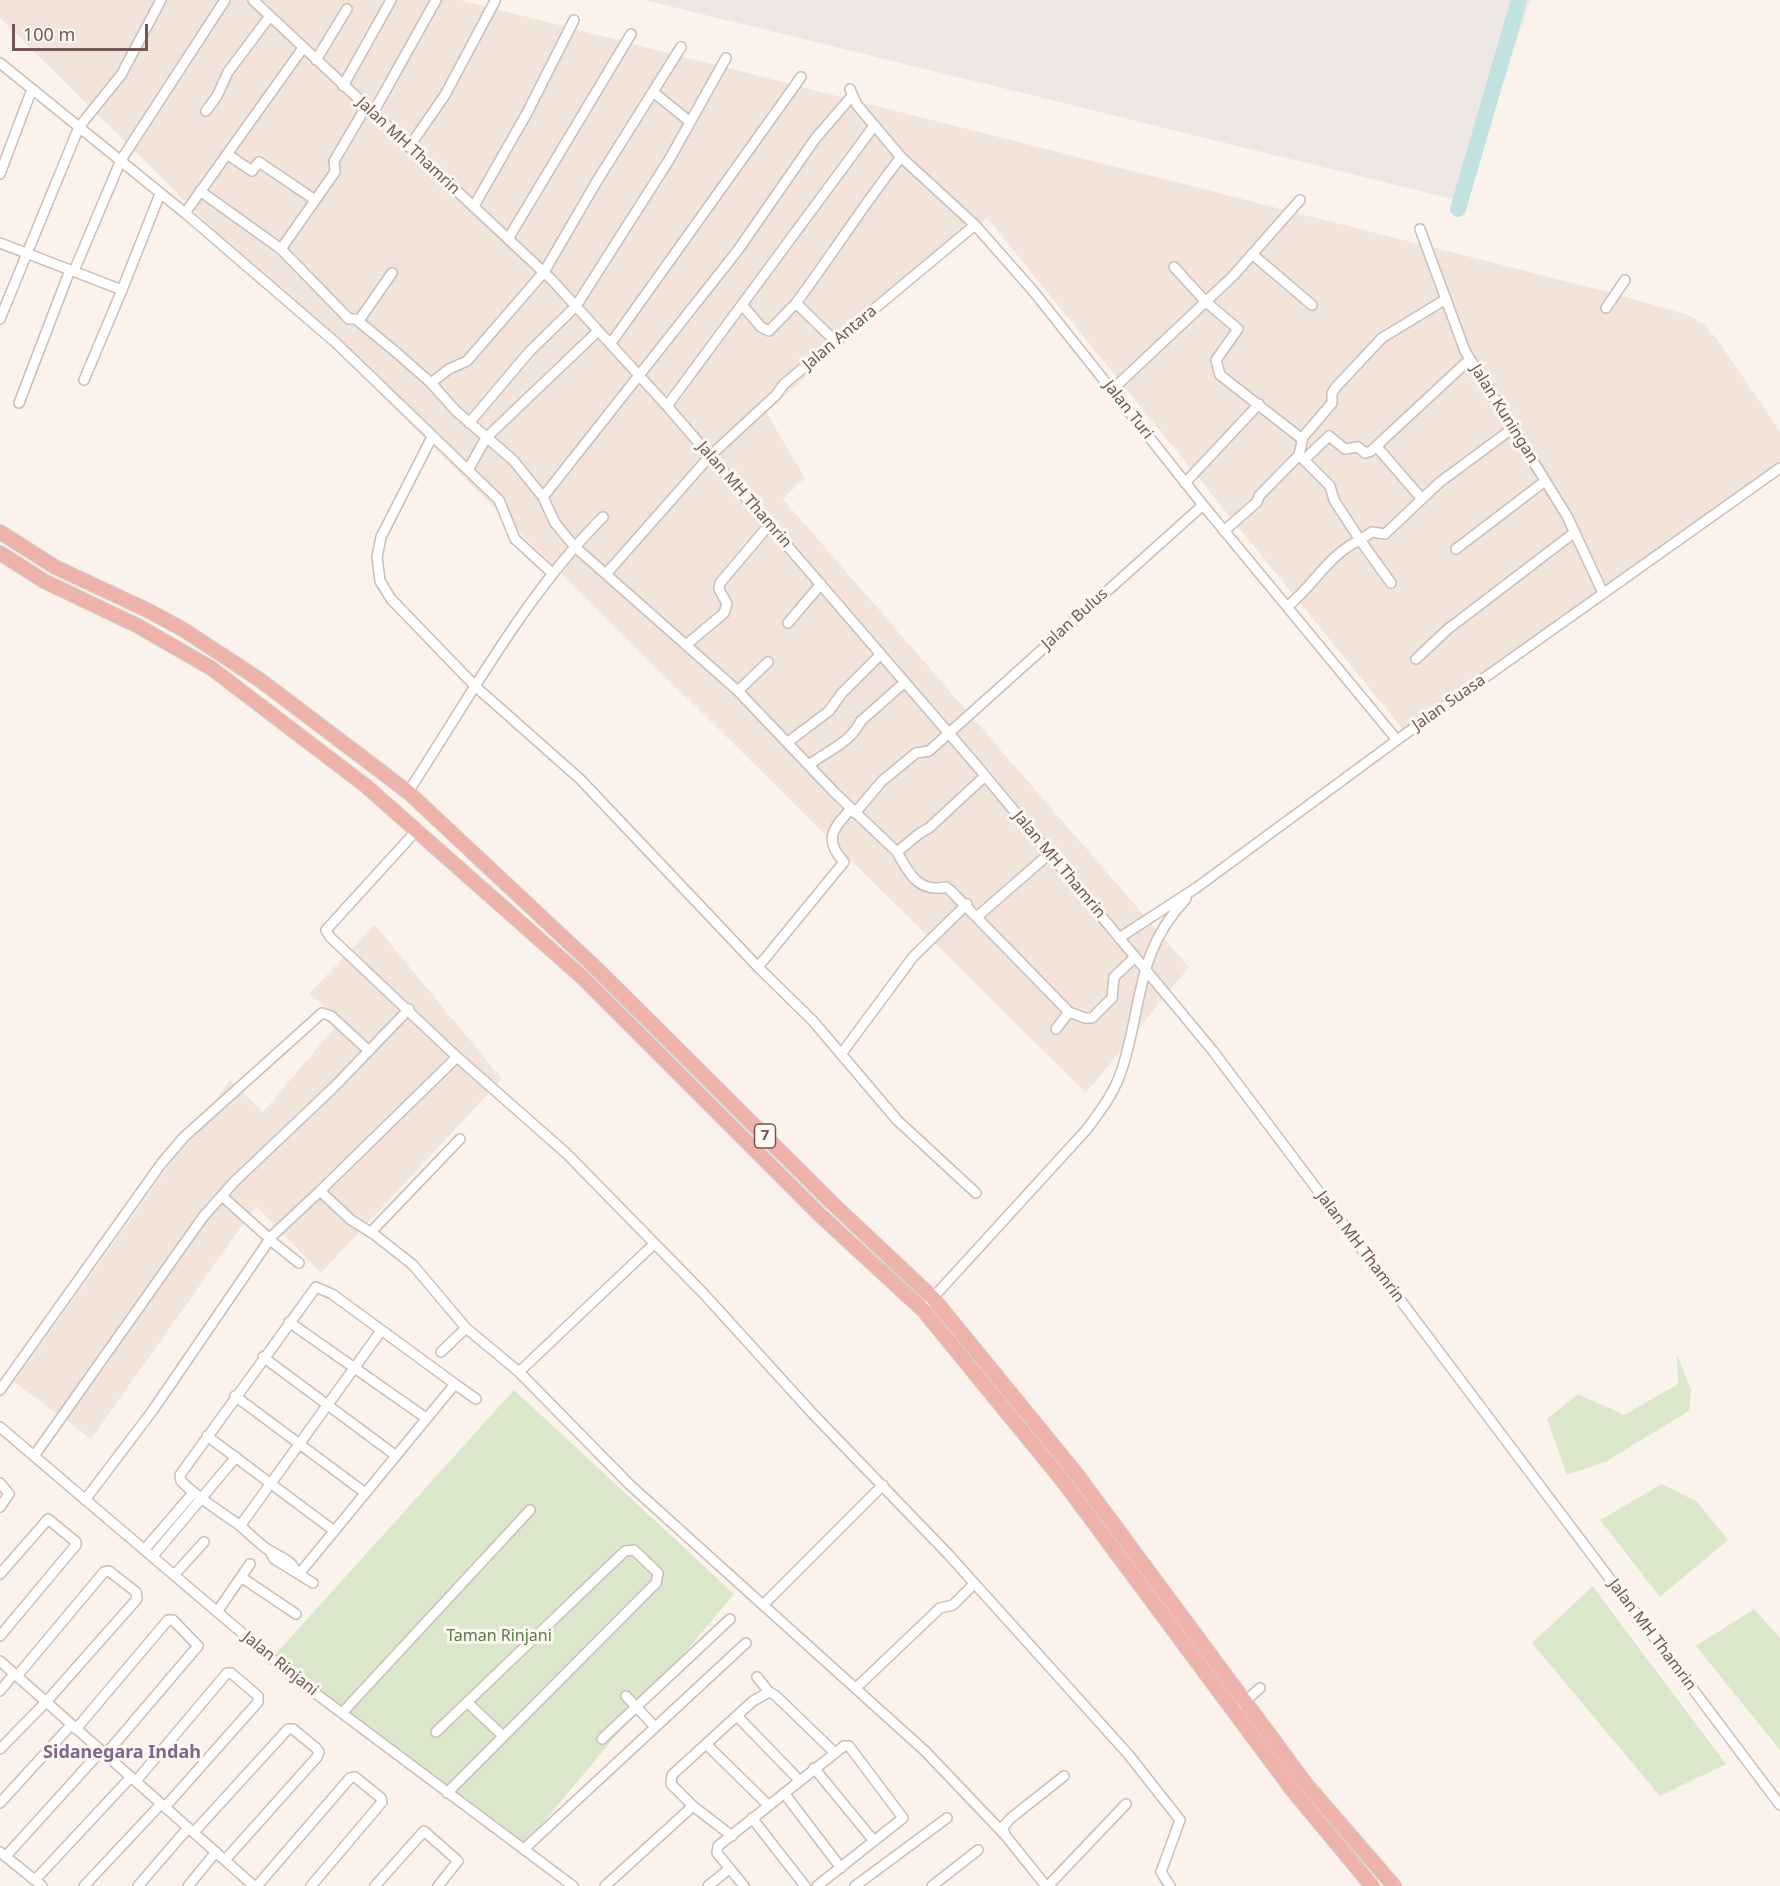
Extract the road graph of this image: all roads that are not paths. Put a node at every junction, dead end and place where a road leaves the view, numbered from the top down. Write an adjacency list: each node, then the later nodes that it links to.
1 (161, 0): 24 (street)
2 (225, 0): 28 (street)
3 (253, 0): 8 (street, Jalan MH Thamrin)
4 (391, 0): 17 (street)
5 (436, 0): 20 (street)
6 (495, 1): 25 (street)
7 (347, 9): 14 (street)
8 (270, 16): 12 (street, Jalan MH Thamrin); 21 (street)
9 (574, 20): 34 (street)
10 (631, 34): 38 (street)
11 (681, 47): 19 (street)
12 (303, 48): 14 (street, Jalan MH Thamrin); 26 (street)
13 (726, 58): 22 (street)
14 (316, 60): 17 (street, Jalan MH Thamrin)
15 (0, 63): 18 (street)
16 (801, 77): 60 (street)
17 (343, 86): 20 (street, Jalan MH Thamrin)
18 (32, 89): 24 (street); 29 (street)
19 (654, 92): 22 (street); 45 (street)
20 (369, 110): 25 (street, Jalan MH Thamrin); 32 (street)
21 (206, 111)
22 (690, 121): 52 (street)
23 (874, 126): 27 (street, Jalan Turi); 53 (street); 62 (street, Jalan Turi)
24 (79, 127): 28 (street); 41 (street)
25 (409, 147): 34 (street, Jalan MH Thamrin)
26 (227, 154): 30 (street); 32 (street)
27 (901, 156): 36 (street, Jalan Turi); 51 (street)
28 (121, 160): 31 (street); 44 (street)
29 (0, 174)
30 (200, 191): 35 (street); 40 (street)
31 (160, 194): 35 (street); 48 (street)
32 (315, 200): 40 (street)
33 (1300, 200): 42 (street)
34 (474, 206): 38 (street, Jalan MH Thamrin)
35 (185, 213): 71 (street)
36 (975, 225): 59 (street, Jalan Antara); 65 (street, Jalan Turi)
37 (1420, 229): 49 (street, Jalan Kuningan)
38 (508, 239): 45 (street, Jalan MH Thamrin)
39 (0, 243): 41 (street)
40 (281, 249): 57 (street)
41 (25, 253): 44 (street); 56 (street)
42 (1252, 254): 50 (street); 54 (street)
43 (1174, 267): 50 (street)
44 (72, 271): 48 (street); 66 (street)
45 (544, 272): 52 (street, Jalan MH Thamrin); 64 (street)
46 (392, 273): 57 (street)
47 (1625, 280): 55 (street)
48 (122, 290): 63 (street)
49 (1446, 299): 61 (street, Jalan Kuningan); 73 (street)
50 (1206, 302): 65 (street); 67 (street)
51 (796, 303): 53 (street); 59 (street)
52 (576, 306): 58 (street, Jalan MH Thamrin); 69 (street)
53 (743, 306): 68 (street)
54 (1312, 306)
55 (1606, 308)
56 (0, 319)
57 (357, 320): 64 (street)
58 (598, 331): 60 (street, Jalan MH Thamrin); 72 (street)
59 (836, 342): 75 (street, Jalan Antara)
60 (611, 343): 62 (street, Jalan MH Thamrin)
61 (1470, 358): 70 (street, Jalan Kuningan); 74 (street)
62 (640, 377): 68 (street, Jalan MH Thamrin); 81 (street)
63 (84, 380)
64 (431, 383): 69 (street)
65 (1112, 390): 80 (street, Jalan Turi)
66 (19, 403)
67 (1258, 404): 73 (street); 80 (street)
68 (667, 406): 75 (street, Jalan MH Thamrin)
69 (469, 423): 72 (street)
70 (1513, 428): 79 (street, Jalan Kuningan); 82 (street)
71 (432, 437): 78 (street); 105 (street)
72 (486, 438): 78 (street); 81 (street)
73 (1302, 439): 76 (street)
74 (1377, 447): 76 (street); 82 (street)
75 (710, 456): 85 (street, Jalan MH Thamrin); 94 (street, Jalan Antara)
76 (1301, 458): 86 (street); 89 (street)
77 (1780, 468): 97 (street, Jalan Suasa)
78 (468, 470): 93 (street)
79 (1545, 481): 88 (street, Jalan Kuningan); 91 (street)
80 (1185, 483): 83 (street, Jalan Turi)
81 (543, 497): 90 (street)
82 (1422, 499): 89 (street)
83 (1203, 505): 86 (street, Jalan Turi); 109 (street, Jalan Bulus)
84 (603, 516): 90 (street)
85 (769, 525): 96 (street, Jalan MH Thamrin); 100 (street)
86 (1224, 531): 98 (street, Jalan Turi)
87 (0, 532): 107 (highway, 7)
88 (1575, 532): 97 (street, Jalan Kuningan); 102 (street)
89 (1360, 540): 95 (street); 98 (street)
90 (574, 546): 93 (street); 94 (street)
91 (1456, 549)
92 (0, 553): 108 (highway, 7)
93 (552, 573): 105 (street)
94 (606, 574): 100 (street)
95 (1391, 583)
96 (821, 584): 99 (street); 101 (street, Jalan MH Thamrin)
97 (1603, 593): 110 (street, Jalan Suasa)
98 (1288, 606): 110 (street, Jalan Turi)
99 (788, 623)
100 (686, 645): 106 (street)
101 (881, 654): 104 (street, Jalan MH Thamrin); 111 (street)
102 (1416, 658)
103 (768, 662): 106 (street)
104 (905, 682): 109 (street, Jalan MH Thamrin); 112 (street)
105 (476, 687): 116 (street); 128 (street)
106 (738, 691): 111 (street)
107 (289, 702): 108 (highway); 113 (highway, 7)
108 (277, 717): 115 (highway, 7)
109 (948, 732): 114 (street, Jalan MH Thamrin); 117 (street, Jalan Bulus)
110 (1397, 740): 123 (street, Jalan Suasa)
111 (788, 742): 112 (street)
112 (809, 765): 117 (street)
113 (378, 767): 115 (highway); 116 (highway, 7)
114 (985, 776): 120 (street); 121 (street, Jalan MH Thamrin)
115 (366, 786): 118 (highway, 7)
116 (408, 792): 119 (highway, 7)
117 (853, 811): 120 (street); 128 (street, Jalan Bulus)
118 (417, 830): 122 (highway, 7); 130 (street)
119 (459, 840): 122 (highway); 136 (highway, 7)
120 (897, 852): 124 (street)
121 (1049, 854): 125 (street); 126 (street, Jalan MH Thamrin)
122 (447, 856): 137 (highway, 7)
123 (1196, 888): 126 (street, Jalan Suasa); 129 (street)
124 (967, 904): 125 (street); 134 (street)
125 (978, 916): 131 (street)
126 (1119, 938): 127 (street, Jalan MH Thamrin)
127 (1135, 957): 129 (street, Jalan MH Thamrin); 131 (street)
128 (758, 967): 134 (street)
129 (1144, 968): 146 (street); 227 (street, Jalan MH Thamrin)
130 (409, 1010): 133 (street); 135 (street)
131 (1069, 1012): 132 (street)
132 (1056, 1029)
133 (369, 1051): 141 (street); 156 (street)
134 (842, 1053): 140 (street)
135 (457, 1057): 139 (street); 144 (street)
136 (705, 1077): 137 (highway); 146 (highway, 7)
137 (694, 1089): 147 (highway, 7)
138 (460, 1139): 142 (street)
139 (320, 1191): 142 (street); 143 (street)
140 (976, 1193)
141 (222, 1196): 143 (street); 165 (street)
142 (371, 1232): 149 (street)
143 (270, 1239): 145 (street); 172 (street)
144 (654, 1244): 154 (street); 169 (street)
145 (299, 1263)
146 (933, 1298): 147 (street); 202 (highway, 7)
147 (923, 1310): 206 (highway, 7)
148 (289, 1322): 150 (street); 152 (street); 153 (street)
149 (466, 1328): 151 (street); 154 (street)
150 (381, 1331): 153 (street); 155 (street)
151 (441, 1352)
152 (263, 1357): 157 (street); 159 (street)
153 (355, 1369): 159 (street); 160 (street)
154 (519, 1372): 188 (street)
155 (455, 1384): 158 (street); 160 (street)
156 (0, 1390)
157 (235, 1396): 162 (street); 163 (street)
158 (476, 1399)
159 (328, 1406): 163 (street); 164 (street)
160 (426, 1419): 164 (street)
161 (0, 1427): 165 (street, Jalan Rinjani)
162 (207, 1436): 166 (street); 171 (street)
163 (300, 1444): 168 (street); 170 (street)
164 (395, 1455): 170 (street)
165 (34, 1456): 172 (street, Jalan Rinjani)
166 (236, 1457): 168 (street); 173 (street)
167 (0, 1483): 174 (street)
168 (271, 1483): 176 (street); 177 (street)
169 (883, 1485): 187 (street); 188 (street)
170 (364, 1492): 177 (street)
171 (193, 1493): 173 (street); 179 (street)
172 (86, 1500): 179 (street, Jalan Rinjani)
173 (201, 1500): 176 (street); 180 (street)
174 (0, 1507)
175 (530, 1510): 207 (street)
176 (240, 1526): 182 (street)
177 (333, 1530): 182 (street)
178 (204, 1542): 184 (street)
179 (145, 1549): 180 (street, Jalan Rinjani)
180 (153, 1556): 184 (street, Jalan Rinjani)
181 (250, 1564): 185 (street)
182 (297, 1573): 186 (street)
183 (0, 1574): 192 (street)
184 (175, 1574): 189 (street, Jalan Rinjani)
185 (241, 1577): 189 (street); 190 (street)
186 (313, 1583)
187 (974, 1584): 197 (street); 244 (street)
188 (764, 1604): 197 (street)
189 (217, 1612): 207 (street, Jalan Rinjani)
190 (296, 1614)
191 (730, 1619): 205 (street)
192 (0, 1636)
193 (746, 1643): 210 (street)
194 (0, 1661): 195 (street)
195 (16, 1675): 199 (street); 203 (street); 203 (street)
196 (757, 1677): 200 (street)
197 (857, 1688): 234 (street)
198 (1260, 1688): 202 (street)
199 (0, 1691)
200 (769, 1692): 208 (street); 217 (street)
201 (626, 1695): 205 (street)
202 (1245, 1701): 206 (street); 262 (highway, 7)
203 (46, 1702): 209 (street); 215 (street)
204 (467, 1702): 211 (street); 212 (street); 212 (street)
205 (636, 1706): 210 (street); 213 (street)
206 (1233, 1711): 261 (highway, 7)
207 (342, 1713): 223 (street, Jalan Rinjani)
208 (736, 1716): 214 (street); 221 (street)
209 (74, 1727): 216 (street); 216 (street); 224 (street)
210 (655, 1727): 237 (street)
211 (436, 1732)
212 (502, 1735): 223 (street)
213 (602, 1739)
214 (706, 1744): 225 (street); 229 (street)
215 (0, 1749)
216 (104, 1753): 220 (street); 239 (street)
217 (835, 1753): 218 (street); 235 (street)
218 (814, 1768): 221 (street); 235 (street)
219 (1064, 1776): 234 (street)
220 (134, 1779): 228 (street); 228 (street); 243 (street)
221 (799, 1780): 222 (street)
222 (784, 1792): 225 (street); 241 (street)
223 (447, 1793): 237 (street, Jalan Rinjani)
224 (0, 1803)
225 (767, 1804): 230 (street)
226 (1126, 1804): 260 (street)
227 (1780, 1804)
228 (163, 1805): 232 (street); 245 (street)
229 (693, 1806): 233 (street); 253 (street)
230 (752, 1818): 233 (street); 256 (street)
231 (947, 1818): 258 (street)
232 (191, 1830): 238 (street); 240 (street); 246 (street)
233 (732, 1836): 242 (street)
234 (1005, 1836): 260 (street)
235 (874, 1841): 241 (street)
236 (978, 1850): 259 (street)
237 (526, 1851): 252 (street, Jalan Rinjani)
238 (216, 1852): 240 (street); 247 (street)
239 (3, 1854): 243 (street)
240 (225, 1860): 248 (street)
241 (842, 1868): 257 (street)
242 (729, 1869): 254 (street); 255 (street)
243 (38, 1883)
244 (1168, 1885)
245 (84, 1886)
246 (138, 1886)
247 (188, 1886)
248 (253, 1886): 249 (street)
249 (311, 1886)
250 (375, 1886): 251 (street)
251 (439, 1886)
252 (573, 1886)
253 (605, 1886)
254 (708, 1886)
255 (744, 1886)
256 (805, 1886)
257 (817, 1886)
258 (855, 1886)
259 (932, 1886)
260 (1047, 1886)
261 (1372, 1886)
262 (1394, 1886)

